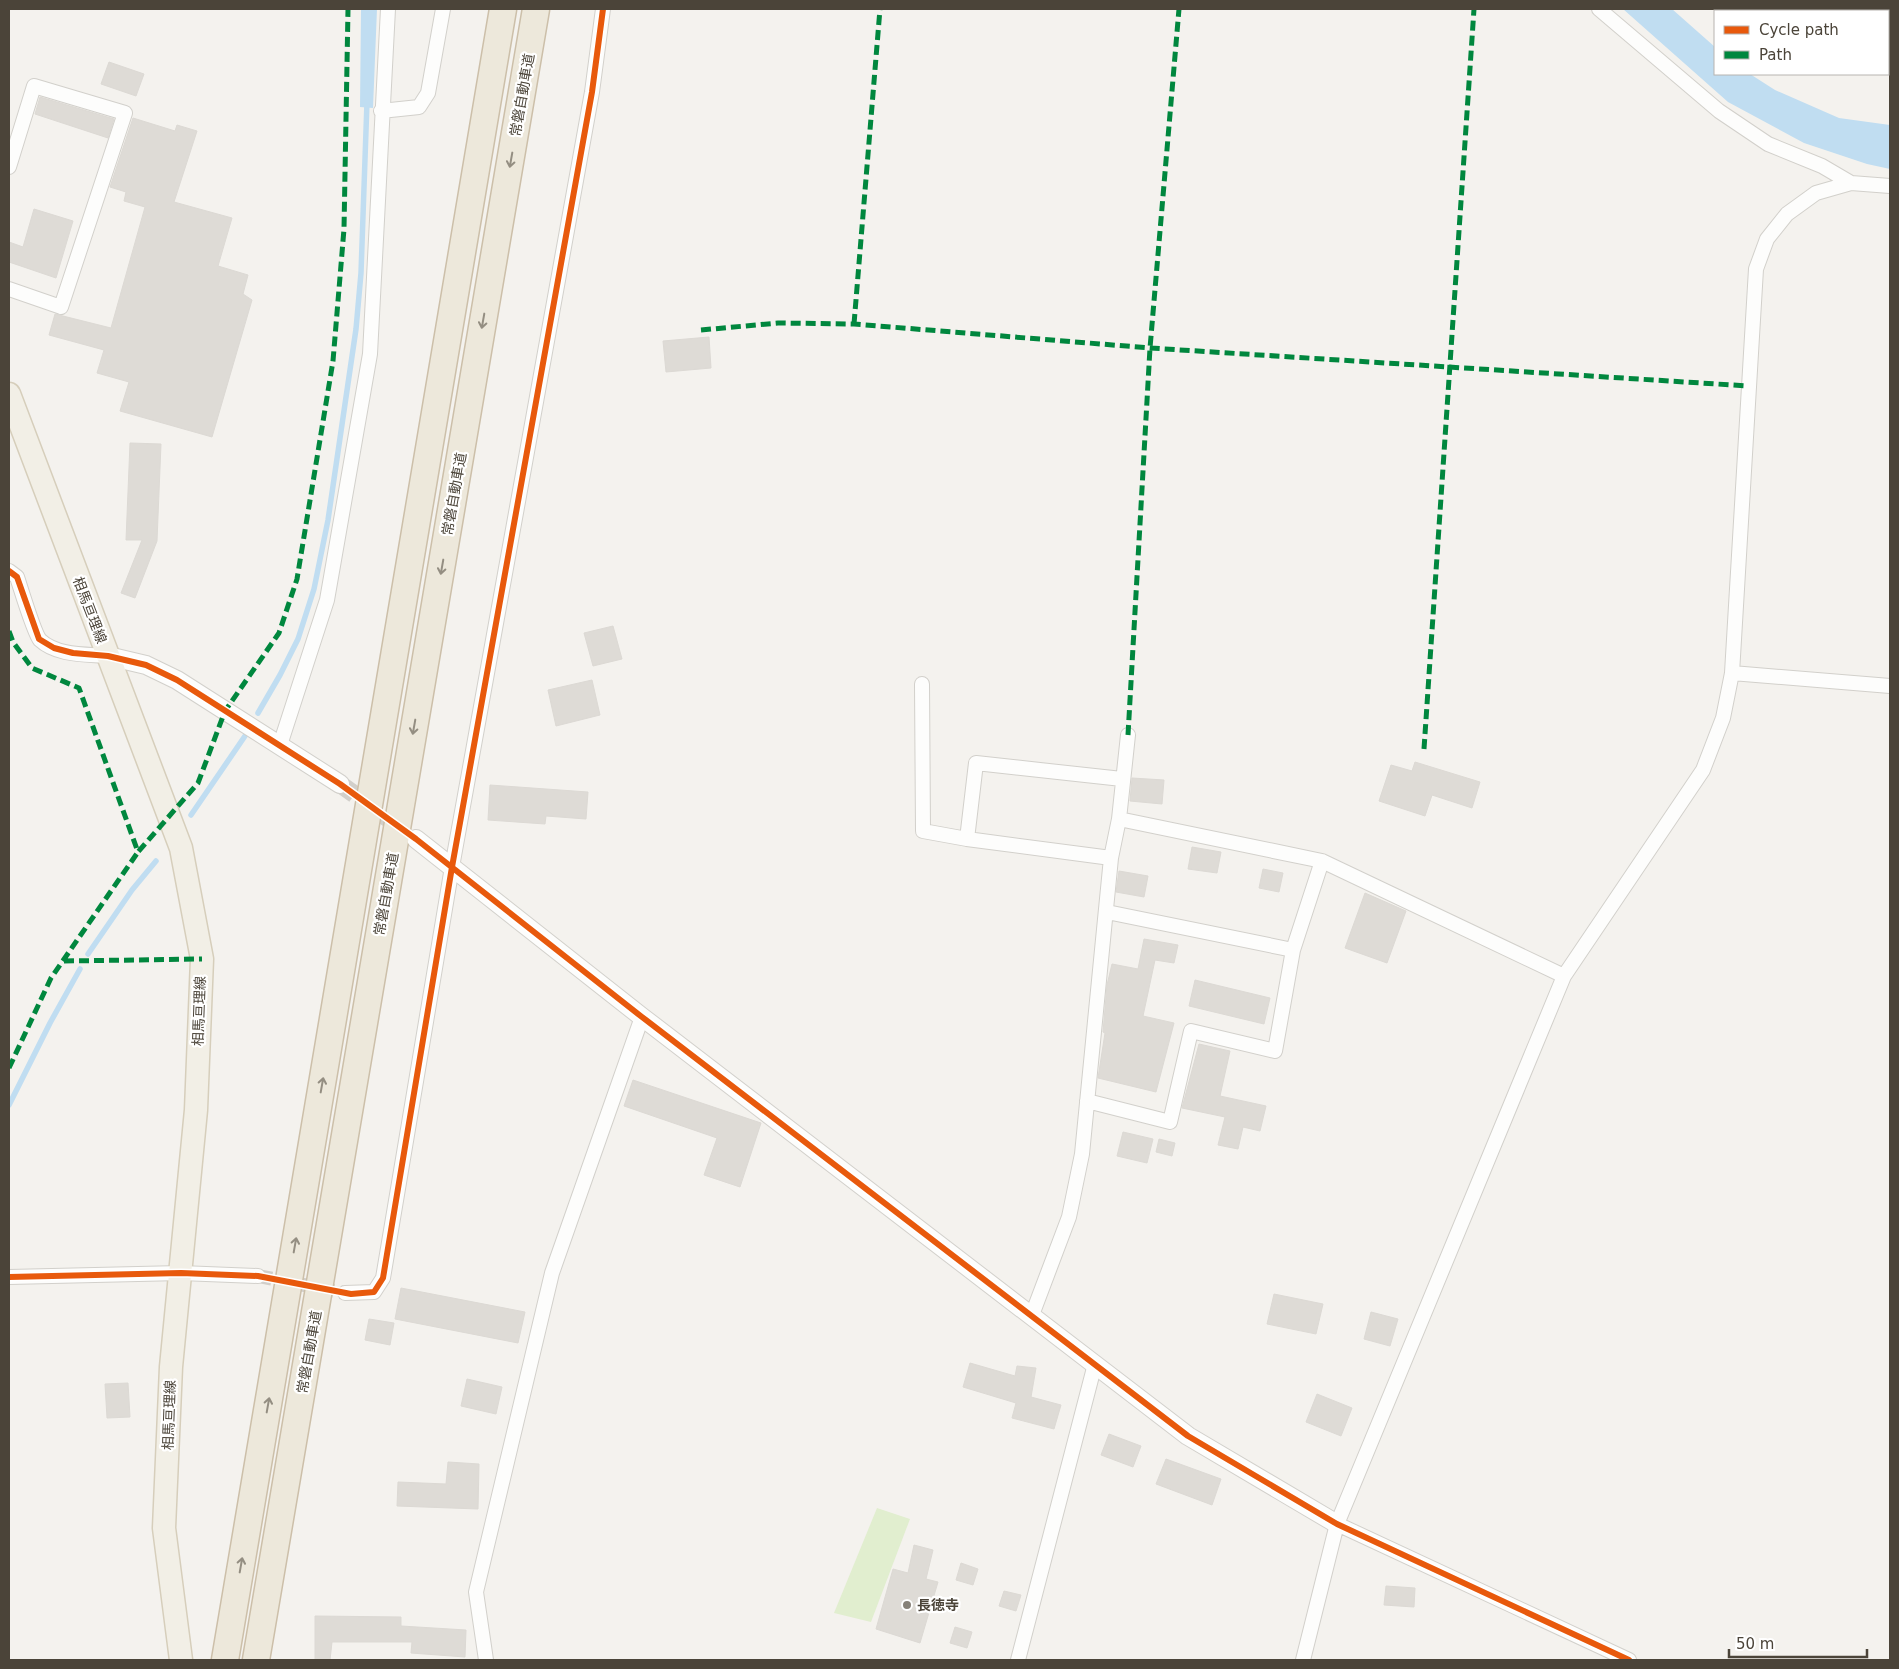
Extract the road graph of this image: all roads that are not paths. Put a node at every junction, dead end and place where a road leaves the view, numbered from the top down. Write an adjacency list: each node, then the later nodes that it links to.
1 (388, 9): 7 (street)
2 (443, 9): 7 (street)
3 (503, 9): 41 (highway, one-way to 3)
4 (536, 9): 42 (highway, 常磐自動車道, one-way to 42)
5 (603, 9): 27 (street)
6 (1599, 9): 9 (street)
7 (381, 111): 19 (street)
8 (9, 167): 11 (street)
9 (1851, 183): 10 (street); 15 (street)
10 (1890, 186)
11 (9, 289)
12 (9, 394): 14 (main road, 相馬亘理線)
13 (9, 571): 14 (street)
14 (108, 656): 19 (street); 33 (main road, 相馬亘理線)
15 (1732, 673): 17 (street); 30 (street)
16 (922, 684): 24 (street)
17 (1890, 686)
18 (1128, 735): 20 (street)
19 (280, 744): 21 (street)
20 (1122, 779): 22 (street); 24 (street)
21 (340, 784)
22 (1119, 819): 25 (street); 26 (street)
23 (416, 839): 27 (street)
24 (967, 839): 25 (street)
25 (1111, 858): 28 (street)
26 (1322, 861): 29 (street); 30 (street)
27 (452, 867): 31 (street); 36 (street)
28 (1107, 912): 29 (street); 32 (street)
29 (1293, 950): 32 (street)
30 (1564, 976): 39 (street)
31 (642, 1017): 37 (street); 43 (street)
32 (1087, 1101): 37 (street)
33 (181, 1273): 34 (street); 35 (street); 40 (main road, 相馬亘理線)
34 (258, 1276)
35 (9, 1277)
36 (345, 1292)
37 (1032, 1316): 38 (street)
38 (1095, 1364): 39 (street); 44 (street)
39 (1337, 1524): 45 (street); 46 (street)
40 (181, 1660)
41 (225, 1660)
42 (256, 1660)
43 (486, 1660)
44 (1018, 1660)
45 (1303, 1660)
46 (1629, 1660)

